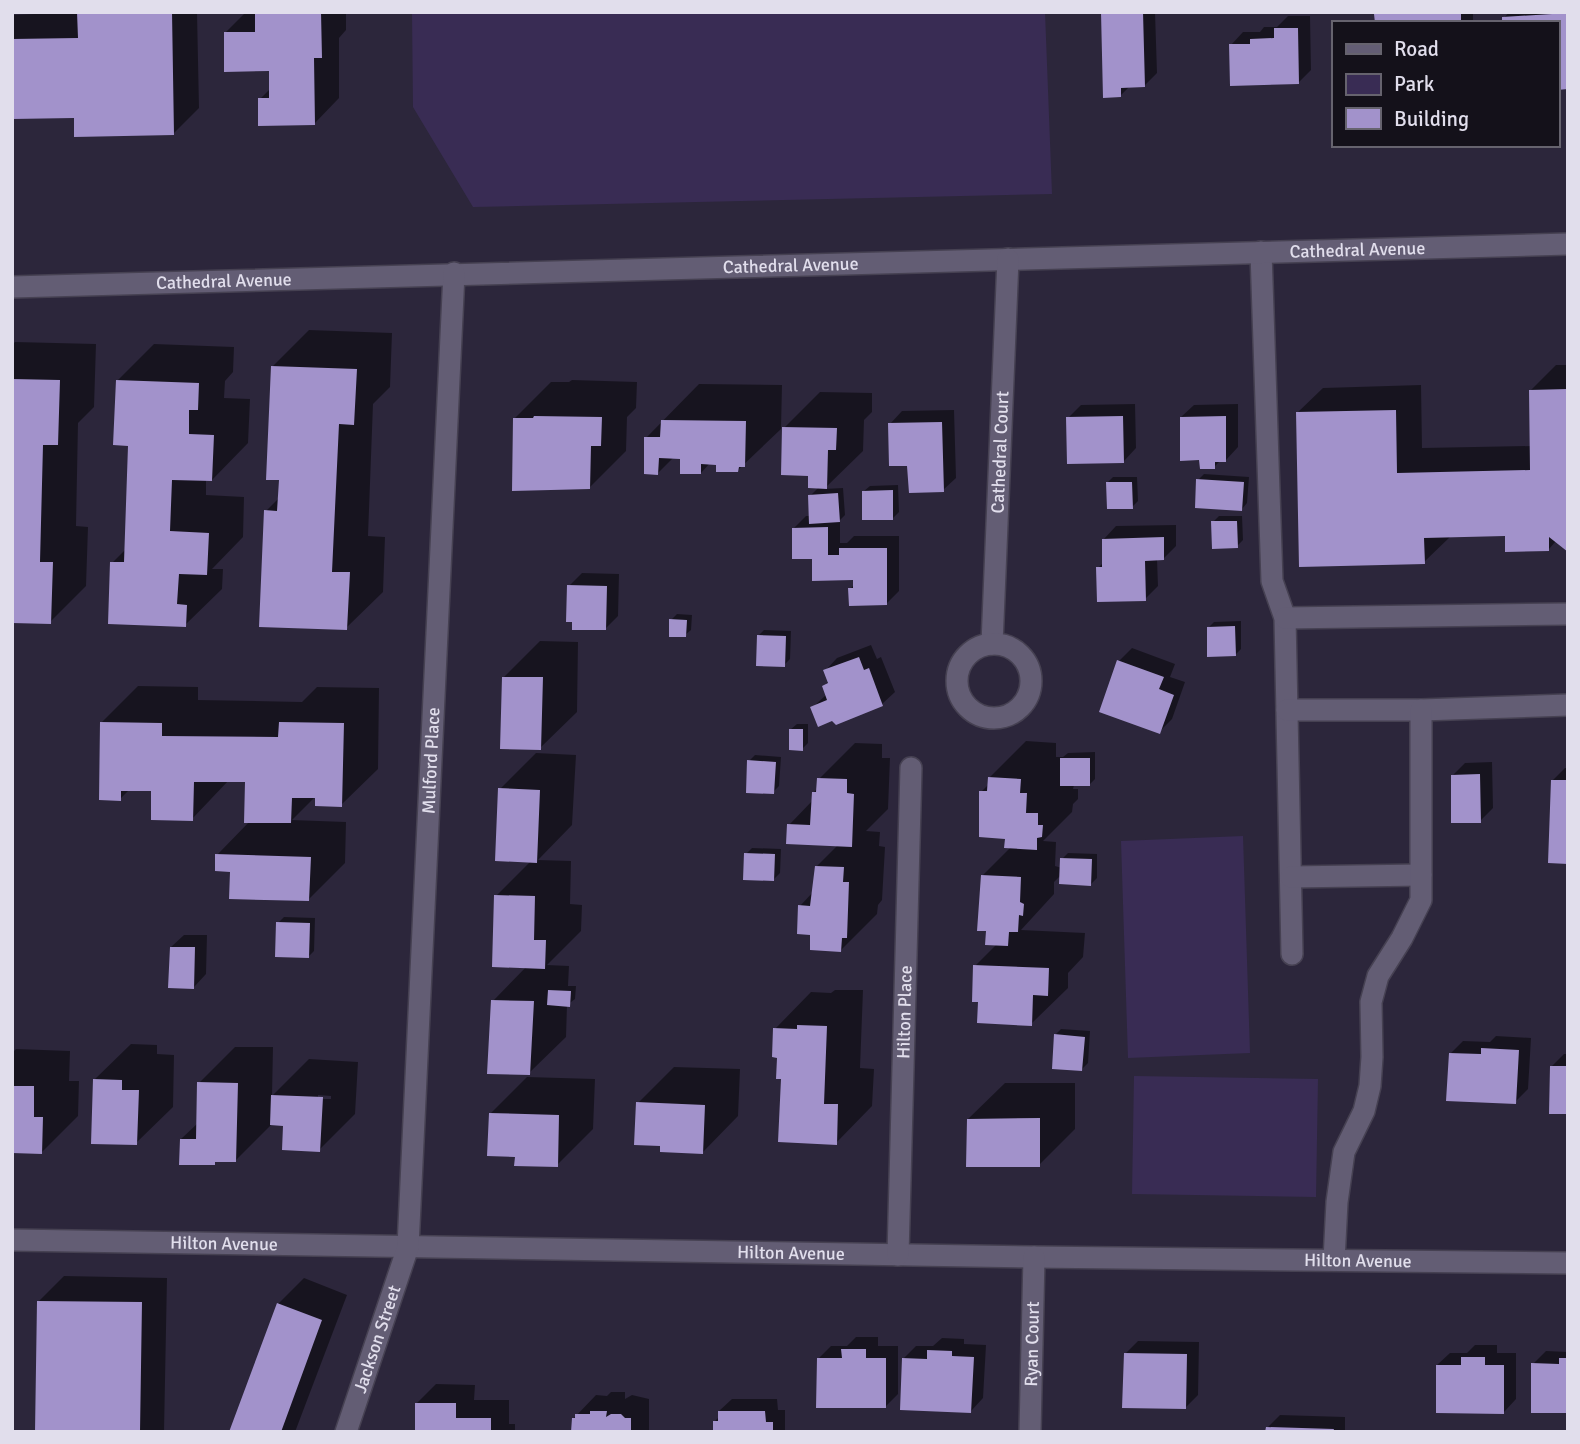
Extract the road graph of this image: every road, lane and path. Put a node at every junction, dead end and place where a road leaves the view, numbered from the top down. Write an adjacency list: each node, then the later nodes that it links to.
1 (1568, 244): 2 (street, Cathedral Avenue)
2 (1261, 252): 3 (street, Cathedral Avenue); 7 (street)
3 (1007, 259): 4 (street, Cathedral Avenue); 8 (street, Cathedral Court)
4 (454, 273): 5 (street, Cathedral Avenue); 17 (street, Mulford Place)
5 (12, 287)
6 (1568, 614): 7 (street)
7 (1285, 618): 10 (street)
8 (992, 644)
9 (1568, 705): 11 (street)
10 (1287, 710): 11 (street); 14 (street)
11 (1421, 710): 13 (street)
12 (911, 768): 18 (street, Hilton Place)
13 (1421, 875): 14 (street); 20 (street)
14 (1291, 877): 15 (street)
15 (1292, 954)
16 (12, 1240): 17 (street, Hilton Avenue)
17 (408, 1247): 18 (street, Hilton Avenue); 22 (street, Jackson Street)
18 (898, 1255): 19 (street, Hilton Avenue)
19 (1034, 1257): 20 (street, Hilton Avenue); 23 (street, Ryan Court)
20 (1334, 1260): 21 (street, Hilton Avenue)
21 (1568, 1263)
22 (346, 1432)
23 (1030, 1432)

